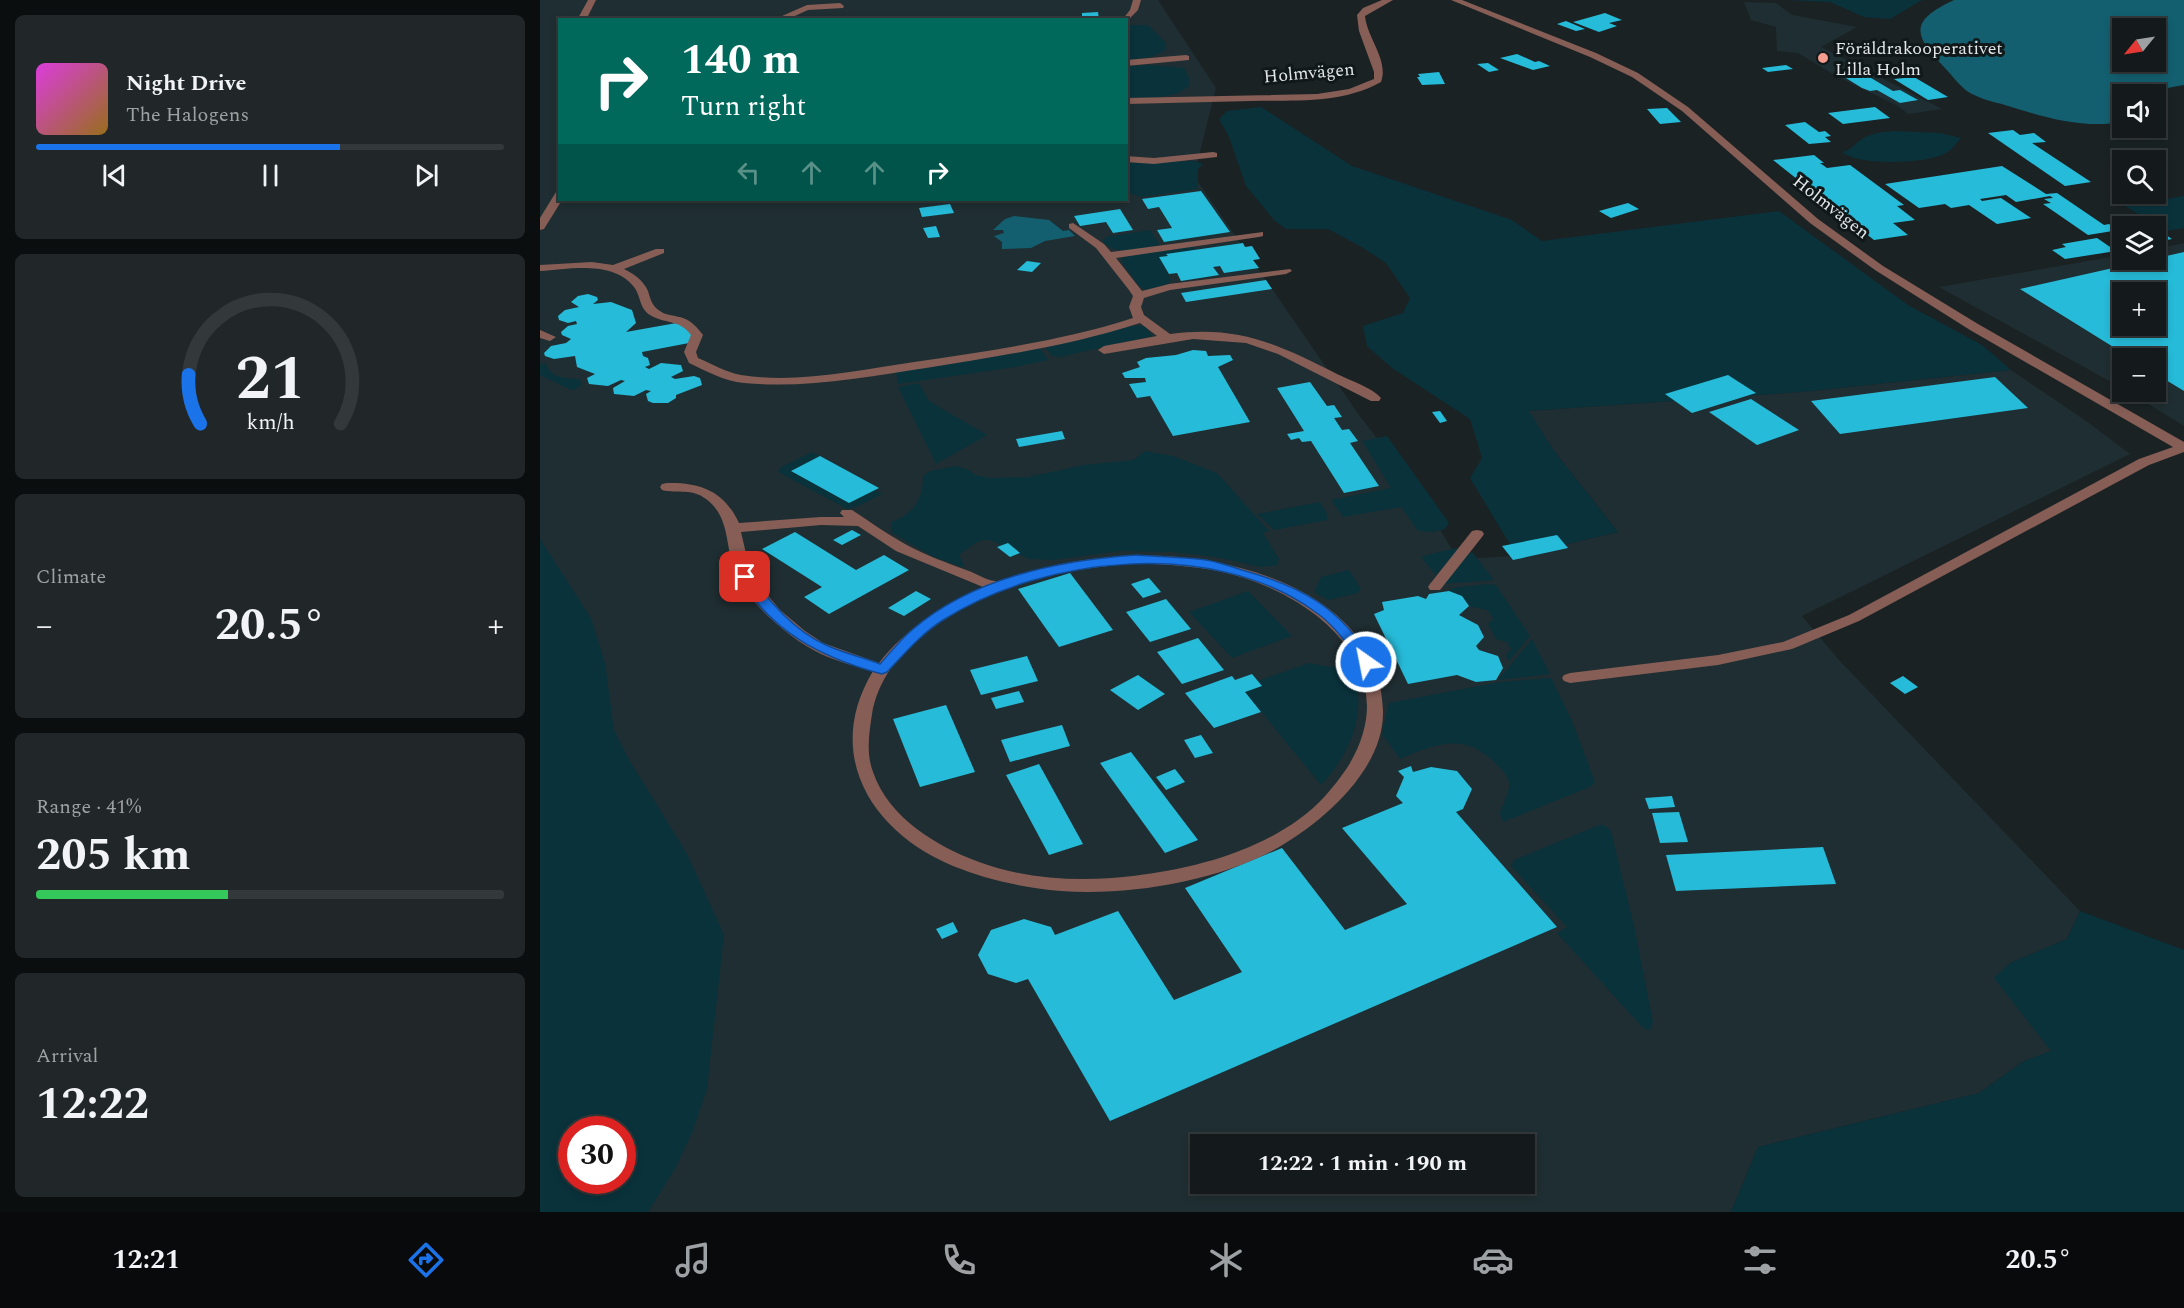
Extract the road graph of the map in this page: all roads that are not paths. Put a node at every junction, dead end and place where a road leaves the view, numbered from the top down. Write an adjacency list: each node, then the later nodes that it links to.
1 (592, 0): 6 (street)
2 (1137, 0): 8 (street)
3 (1389, 0): 11 (street, Holmvägen)
4 (1455, 0): 28 (street, Holmvägen)
5 (840, 6): 7 (street)
6 (582, 18)
7 (782, 18)
8 (1128, 18)
9 (1186, 58): 10 (street)
10 (1128, 63)
11 (1128, 101)
12 (1214, 155): 13 (street)
13 (1128, 159)
14 (558, 197): 16 (street)
15 (1073, 226): 19 (street)
16 (540, 228)
17 (1259, 234): 19 (street)
18 (660, 251): 21 (street)
19 (1108, 256): 23 (street)
20 (540, 268): 21 (street)
21 (616, 268): 24 (street)
22 (1286, 271): 23 (street)
23 (1139, 296): 24 (street)
24 (1141, 319): 25 (street)
25 (1168, 339): 26 (street); 27 (street)
26 (1104, 351)
27 (1375, 398)
28 (2184, 448): 37 (street, Holmvägen)
29 (667, 487): 32 (street)
30 (847, 513): 31 (street)
31 (861, 522): 32 (street); 34 (street)
32 (733, 528): 36 (street)
33 (1477, 534): 35 (street)
34 (996, 587): 36 (street); 36 (street)
35 (1435, 587)
36 (882, 669)
37 (1570, 678)

